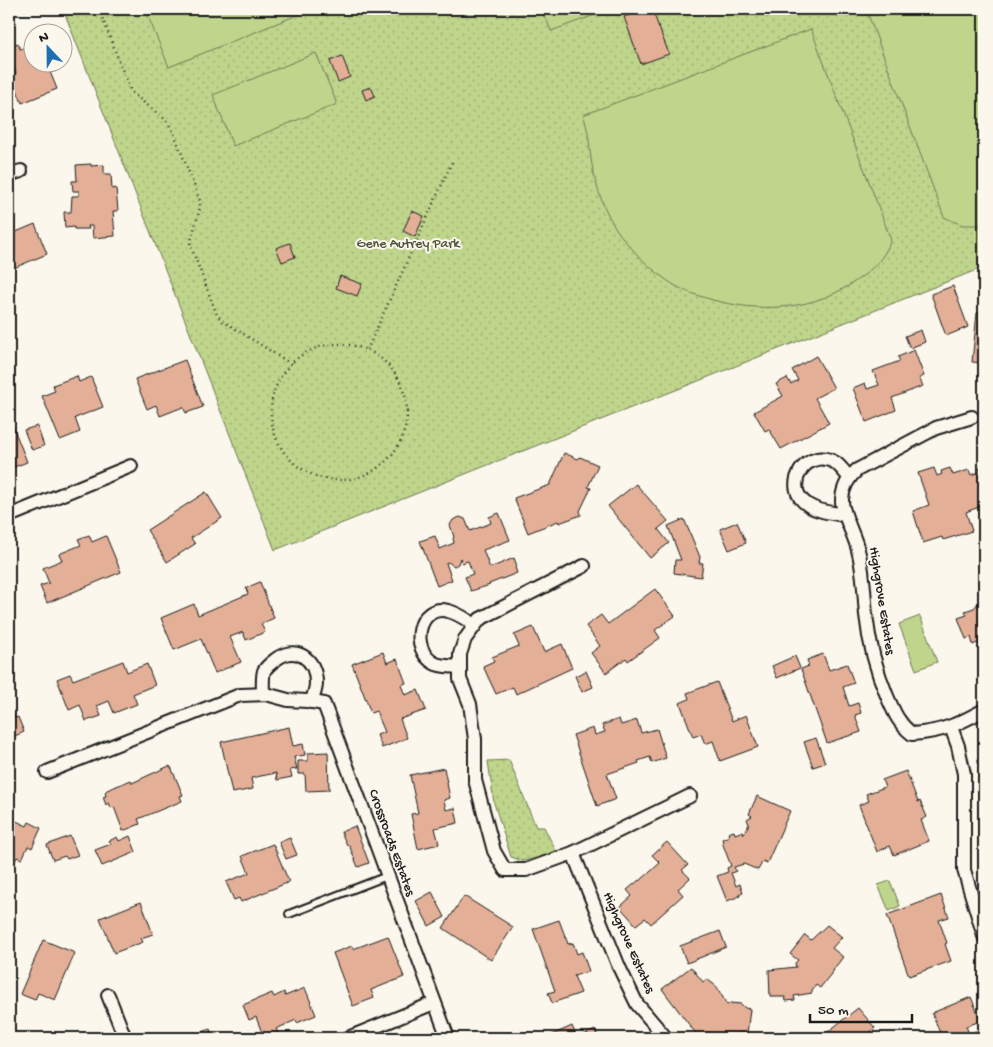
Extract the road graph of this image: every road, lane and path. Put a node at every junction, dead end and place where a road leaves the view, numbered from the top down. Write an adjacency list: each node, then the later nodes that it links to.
1 (99, 9): 4 (path)
2 (453, 160): 3 (path)
3 (367, 350): 4 (path); 4 (path)
4 (291, 364)
5 (972, 417): 7 (street)
6 (131, 466): 9 (street)
7 (849, 477): 8 (street, Highgrove Estates); 8 (street)
8 (845, 515): 16 (street, Highgrove Estates)
9 (9, 516)
10 (584, 566): 11 (street)
11 (475, 625): 12 (street); 12 (street)
12 (460, 667): 19 (street)
13 (263, 694): 14 (street); 14 (street); 17 (street)
14 (312, 702): 20 (street, Crossroads Estates)
15 (984, 710): 16 (street, Highgrove Estates)
16 (951, 728): 22 (street)
17 (47, 772)
18 (690, 796): 19 (street)
19 (573, 853): 28 (street, Highgrove Estates)
20 (387, 876): 21 (lane); 24 (street, Crossroads Estates)
21 (290, 914)
22 (984, 936)
23 (108, 995): 25 (street)
24 (434, 1003): 26 (street); 27 (street, Crossroads Estates)
25 (125, 1038)
26 (348, 1038)
27 (448, 1038)
28 (666, 1038)

